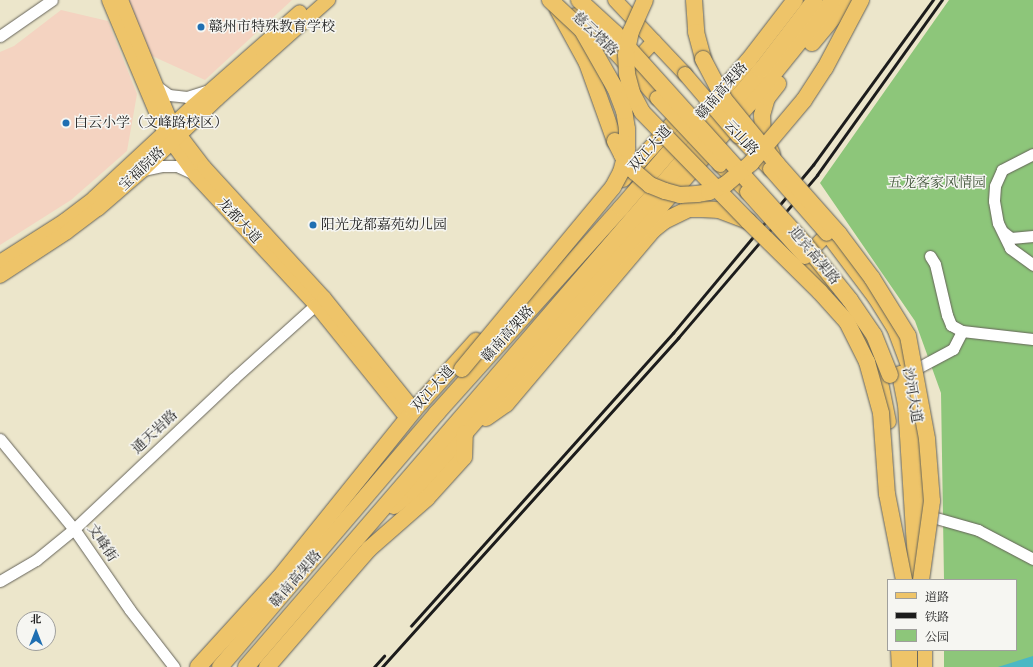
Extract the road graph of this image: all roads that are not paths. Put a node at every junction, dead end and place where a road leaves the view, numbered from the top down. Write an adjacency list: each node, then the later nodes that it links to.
1 (52, 0): 16 (street)
2 (314, 0): 20 (main road, 宝福院路)
3 (328, 0): 22 (main road, 宝福院路)
4 (579, 0): 49 (highway, 迎宾高架路, bridge)
5 (593, 0): 51 (highway, 迎宾高架路, bridge)
6 (615, 0): 17 (main road)
7 (645, 0): 27 (highway, bridge)
8 (795, 0): 40 (highway, 赣南高架路)
9 (815, 0): 46 (highway, 赣南高架路)
10 (833, 0): 42 (highway)
11 (848, 0): 24 (highway, bridge)
12 (861, 0): 14 (highway, bridge)
13 (112, 1): 19 (main road, 龙都大道); 22 (main road, 龙都大道)
14 (554, 1): 18 (main road, 慈云塔路); 40 (highway, bridge)
15 (694, 5): 24 (highway, bridge)
16 (0, 36)
17 (654, 42): 18 (main road); 24 (main road, 云山路, bridge)
18 (630, 68): 21 (main road, bridge)
19 (155, 85): 20 (street); 22 (main road, 龙都大道)
20 (212, 90): 22 (main road, 宝福院路)
21 (677, 119): 32 (main road, 沙河大道, bridge); 41 (highway, 双江大道)
22 (172, 134): 25 (main road, 宝福院路); 26 (main road, 龙都大道); 33 (main road, 宝福院路); 36 (main road, 龙都大道)
23 (1033, 154): 28 (street)
24 (773, 167): 29 (main road, 云山路, bridge); 52 (highway, bridge)
25 (143, 170): 26 (street); 35 (main road, 宝福院路)
26 (196, 176): 36 (main road, 龙都大道)
27 (748, 221): 42 (highway); 50 (highway, bridge)
28 (1003, 232): 30 (street); 34 (street)
29 (827, 234): 32 (main road); 39 (main road, 沙河大道)
30 (1033, 236)
31 (930, 256): 37 (street)
32 (805, 257): 48 (main road, 沙河大道)
33 (0, 262)
34 (1033, 265)
35 (0, 276)
36 (320, 301): 41 (main road, 龙都大道); 45 (street, 通天岩路)
37 (962, 331): 38 (street); 39 (street)
38 (1033, 339)
39 (910, 372): 53 (main road, 沙河大道)
40 (437, 413): 61 (highway, 赣南高架路)
41 (410, 414): 60 (highway, 双江大道)
42 (465, 433): 46 (highway); 63 (highway)
43 (0, 440): 45 (street, 文峰街)
44 (936, 518): 47 (street)
45 (74, 529): 54 (street, 通天岩路); 59 (street, 文峰街)
46 (361, 532): 62 (highway, 赣南高架路)
47 (1033, 559)
48 (896, 579)
49 (905, 579)
50 (905, 579)
51 (917, 579)
52 (921, 579)
53 (921, 579)
54 (0, 581)
55 (898, 651): 64 (main road)
56 (909, 651): 65 (highway)
57 (920, 651): 66 (highway)
58 (925, 651): 67 (main road)
59 (174, 667)
60 (198, 667)
61 (220, 667)
62 (246, 667)
63 (267, 667)
64 (899, 667)
65 (909, 667)
66 (920, 667)
67 (926, 667)

